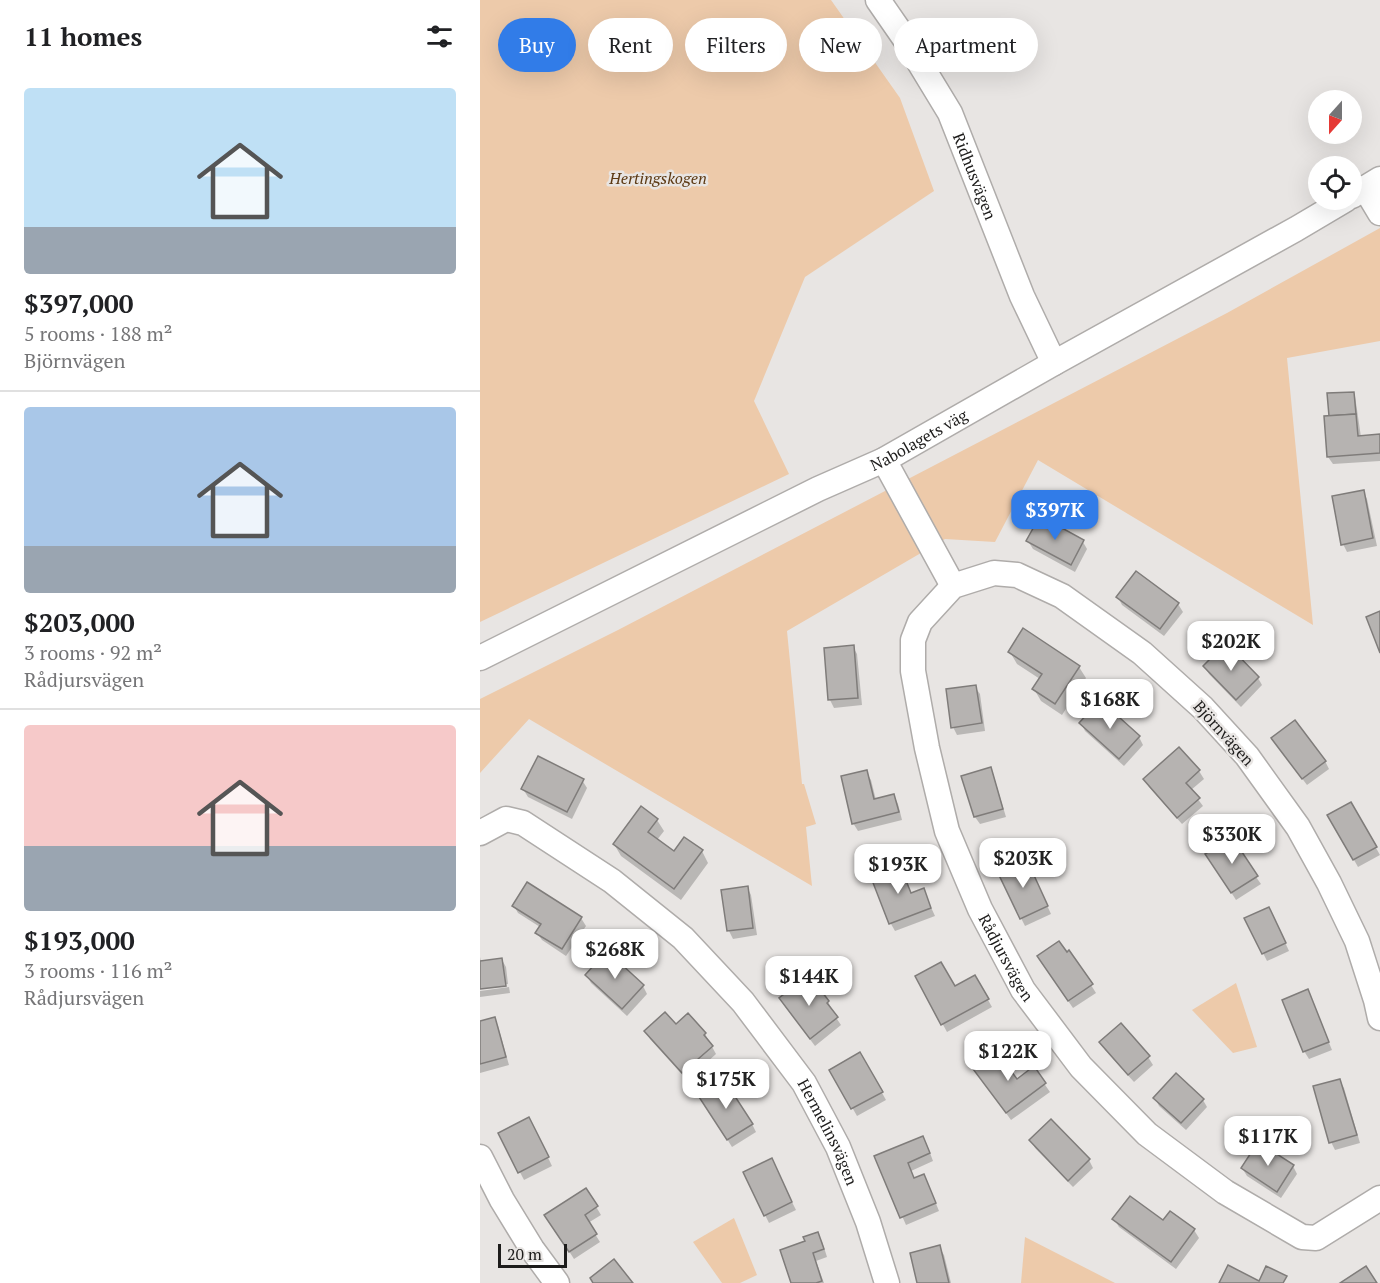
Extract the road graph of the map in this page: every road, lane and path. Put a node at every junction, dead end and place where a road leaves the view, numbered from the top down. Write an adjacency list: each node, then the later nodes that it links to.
1 (878, 0): 5 (street, Ridhusvägen)
2 (1362, 193): 4 (street)
3 (1328, 210): 5 (street, Nabolagets väg)
4 (1380, 213)
5 (1054, 363): 6 (street, Nabolagets väg)
6 (884, 460): 7 (street); 8 (street, Nabolagets väg)
7 (953, 586): 10 (street, Björnvägen); 12 (street, Rådjursvägen)
8 (480, 658)
9 (480, 833): 14 (street, Hermelinsvägen)
10 (1380, 1018)
11 (480, 1157): 13 (street)
12 (1380, 1198)
13 (557, 1283)
14 (887, 1283)

